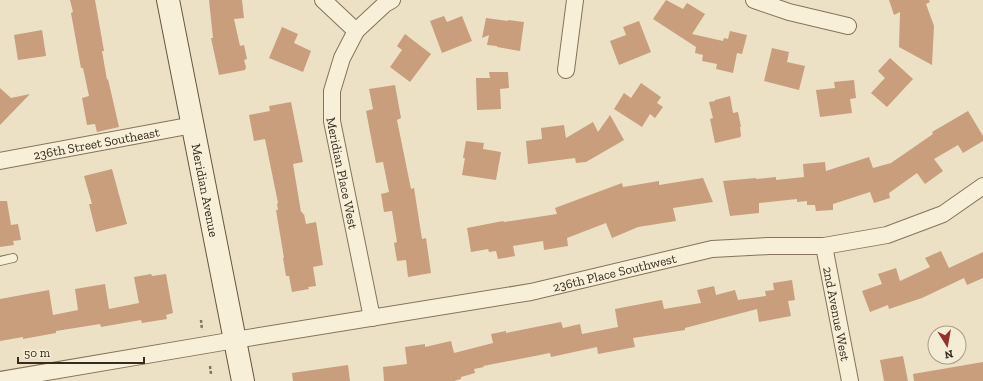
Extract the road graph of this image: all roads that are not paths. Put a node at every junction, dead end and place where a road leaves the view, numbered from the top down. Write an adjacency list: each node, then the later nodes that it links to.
1 (168, 0): 9 (main road, Meridian Avenue)
2 (322, 0): 7 (street)
3 (392, 0): 7 (street, Meridian Place West)
4 (575, 0): 8 (street)
5 (754, 0): 6 (street)
6 (848, 26)
7 (356, 31): 15 (street, Meridian Place West)
8 (566, 70)
9 (193, 125): 10 (street, 236th Street Southeast); 16 (main road, Meridian Avenue)
10 (0, 161)
11 (983, 186): 12 (street, 236th Place Southwest)
12 (824, 246): 15 (street, 236th Place Southwest); 19 (street, 2nd Avenue West)
13 (13, 258): 14 (lane)
14 (0, 261)
15 (372, 318): 16 (street, 236th Place Southwest)
16 (235, 340): 17 (street, 236th Place Southwest); 18 (main road, Meridian Avenue)
17 (0, 380)
18 (243, 381)
19 (850, 381)

